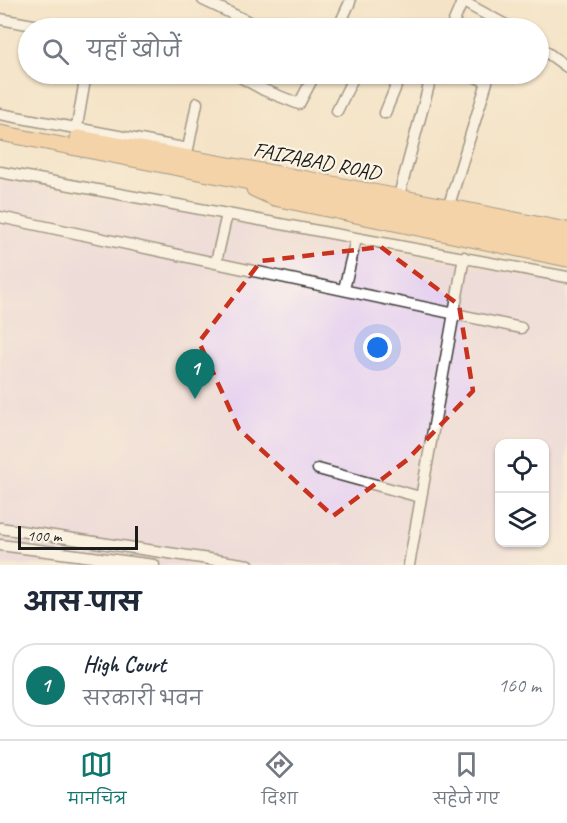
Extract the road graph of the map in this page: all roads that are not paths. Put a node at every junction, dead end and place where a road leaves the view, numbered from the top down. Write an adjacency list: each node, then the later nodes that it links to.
1 (203, 0): 4 (street)
2 (462, 0): 6 (street); 7 (street)
3 (351, 2): 5 (street)
4 (241, 18)
5 (343, 18)
6 (455, 18)
7 (494, 18)
8 (0, 20): 9 (street)
9 (18, 23)
10 (549, 52): 11 (street)
11 (564, 60)
12 (84, 84): 25 (street)
13 (253, 84): 14 (street)
14 (310, 84)
15 (351, 84): 20 (street)
16 (398, 84): 21 (street)
17 (428, 84): 29 (street)
18 (486, 84): 30 (street)
19 (197, 103): 26 (street)
20 (337, 111)
21 (386, 113)
22 (0, 114): 25 (street)
23 (0, 124): 25 (highway, FAIZABAD ROAD)
24 (0, 133): 28 (highway, FAIZABAD ROAD)
25 (76, 133): 26 (highway, FAIZABAD ROAD)
26 (190, 157): 29 (highway, FAIZABAD ROAD)
27 (0, 172): 31 (street)
28 (232, 179): 35 (highway); 37 (highway)
29 (398, 199): 30 (highway, FAIZABAD ROAD)
30 (448, 208): 33 (highway, FAIZABAD ROAD)
31 (227, 214): 34 (street); 38 (street)
32 (0, 217): 38 (street)
33 (567, 231)
34 (356, 239): 36 (street); 40 (street)
35 (567, 244)
36 (464, 257): 39 (street); 41 (street)
37 (567, 259)
38 (216, 262): 40 (street)
39 (567, 277)
40 (344, 289): 41 (street)
41 (453, 312): 42 (street); 44 (street)
42 (520, 328)
43 (318, 469): 44 (street)
44 (420, 497): 49 (street)
45 (0, 528): 48 (street)
46 (0, 544): 47 (street)
47 (154, 565)
48 (249, 565)
49 (409, 565)

